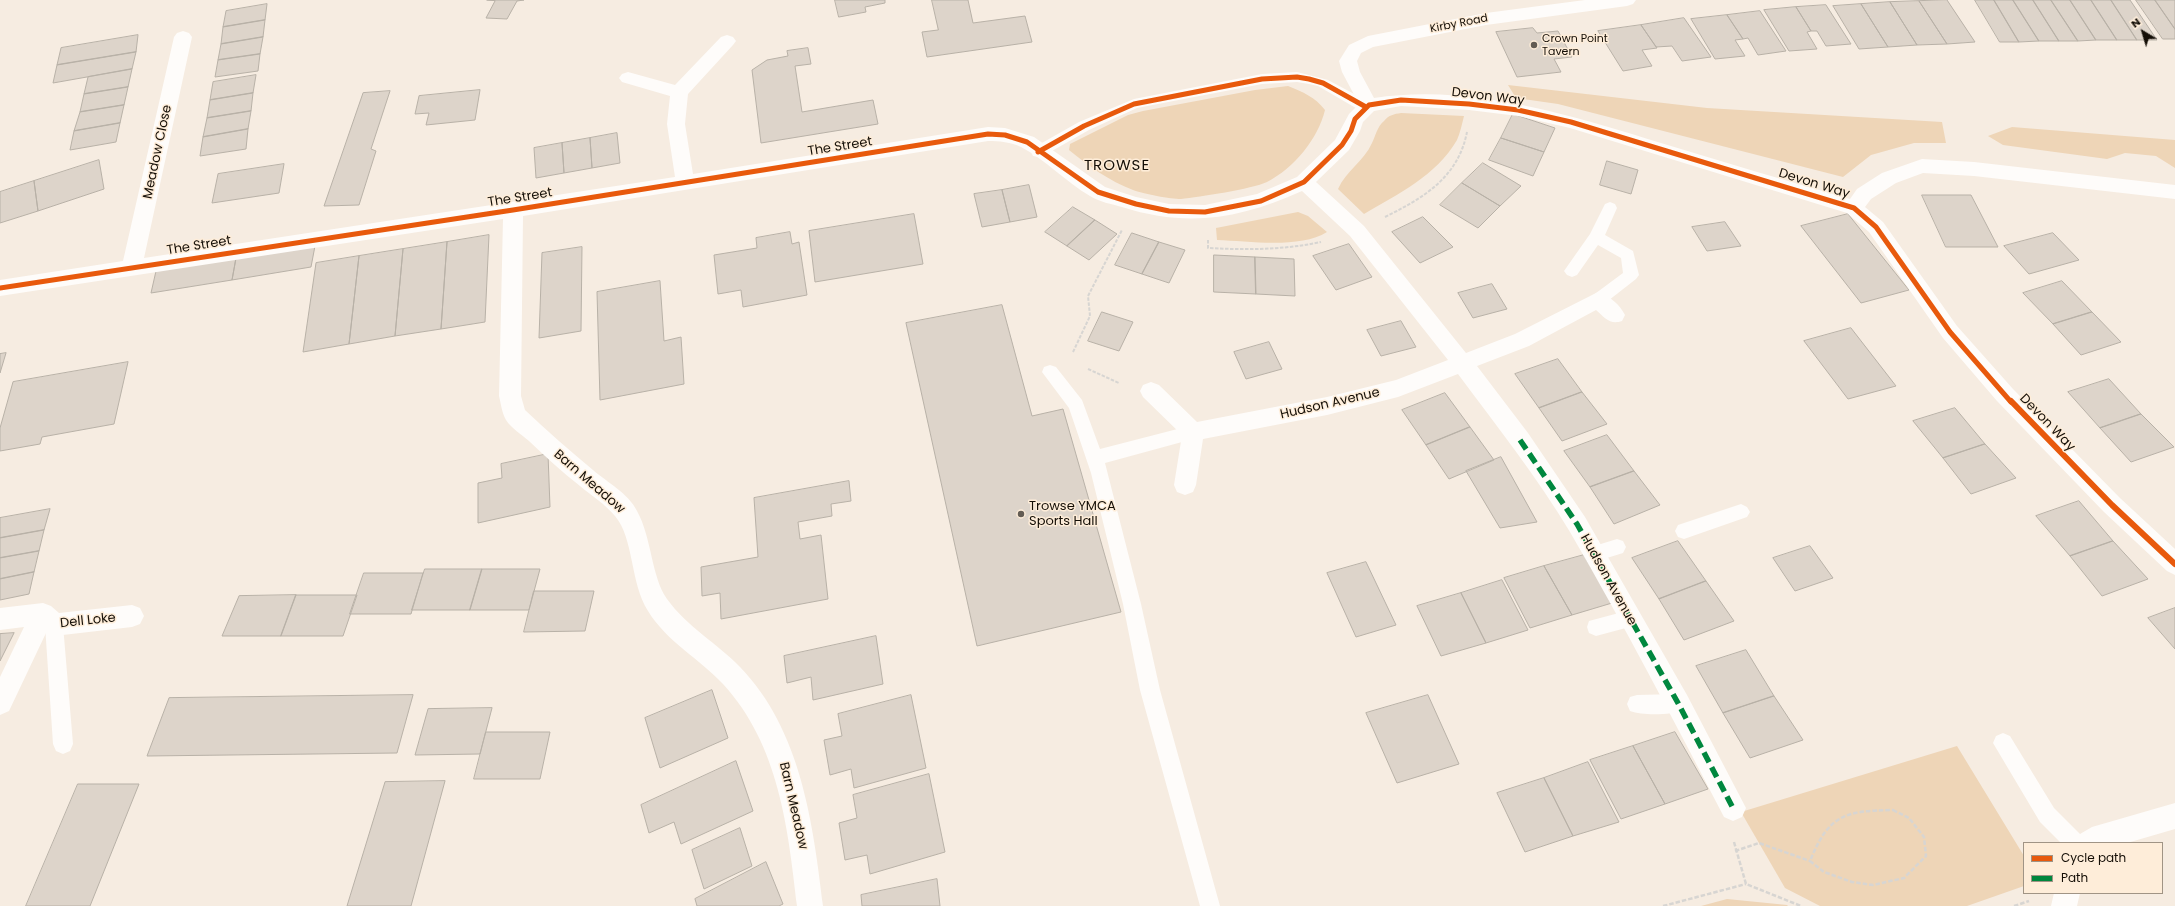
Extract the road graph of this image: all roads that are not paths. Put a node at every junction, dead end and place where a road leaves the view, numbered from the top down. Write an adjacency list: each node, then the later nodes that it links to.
1 (1627, 0): 6 (street, Kirby Road)
2 (183, 37): 15 (street, Meadow Close)
3 (727, 41): 5 (street)
4 (628, 78): 5 (street)
5 (680, 92): 9 (street)
6 (1368, 106): 7 (lane); 8 (street); 12 (street, Devon Way)
7 (1038, 152): 8 (street, The Street); 9 (street, The Street)
8 (1304, 182): 20 (street, Hudson Avenue)
9 (684, 183): 13 (street, The Street)
10 (2175, 192): 12 (street, Devon Way)
11 (1610, 208): 14 (lane)
12 (1854, 208): 30 (street, Devon Way)
13 (513, 210): 15 (street, The Street); 46 (street, Barn Meadow)
14 (1596, 237): 16 (lane); 18 (lane)
15 (132, 268): 17 (street, The Street)
16 (1572, 271)
17 (0, 288)
18 (1598, 300): 19 (street); 20 (street, Hudson Avenue)
19 (1615, 315)
20 (1463, 364): 23 (street, Hudson Avenue); 29 (street, Hudson Avenue)
21 (1050, 372): 24 (lane)
22 (1151, 391): 23 (street)
23 (1193, 432): 24 (lane); 25 (street)
24 (1095, 458): 47 (lane)
25 (1186, 485)
26 (1741, 512): 27 (lane)
27 (1684, 531)
28 (1618, 547): 29 (lane)
29 (1594, 554): 34 (street, Hudson Avenue)
30 (2175, 564)
31 (132, 616): 33 (street, Dell Loke)
32 (0, 619): 33 (street, Dell Loke)
33 (48, 620): 36 (street); 40 (lane)
34 (1630, 620): 35 (lane); 37 (street, Hudson Avenue)
35 (1596, 627)
36 (0, 703)
37 (1678, 703): 38 (lane); 41 (street, Hudson Avenue)
38 (1637, 704)
39 (2003, 743): 43 (lane)
40 (63, 744)
41 (1733, 808)
42 (2175, 816): 44 (street)
43 (2074, 842)
44 (2090, 842)
45 (2067, 894): 48 (street)
46 (810, 906)
47 (1210, 906)
48 (2064, 906)

